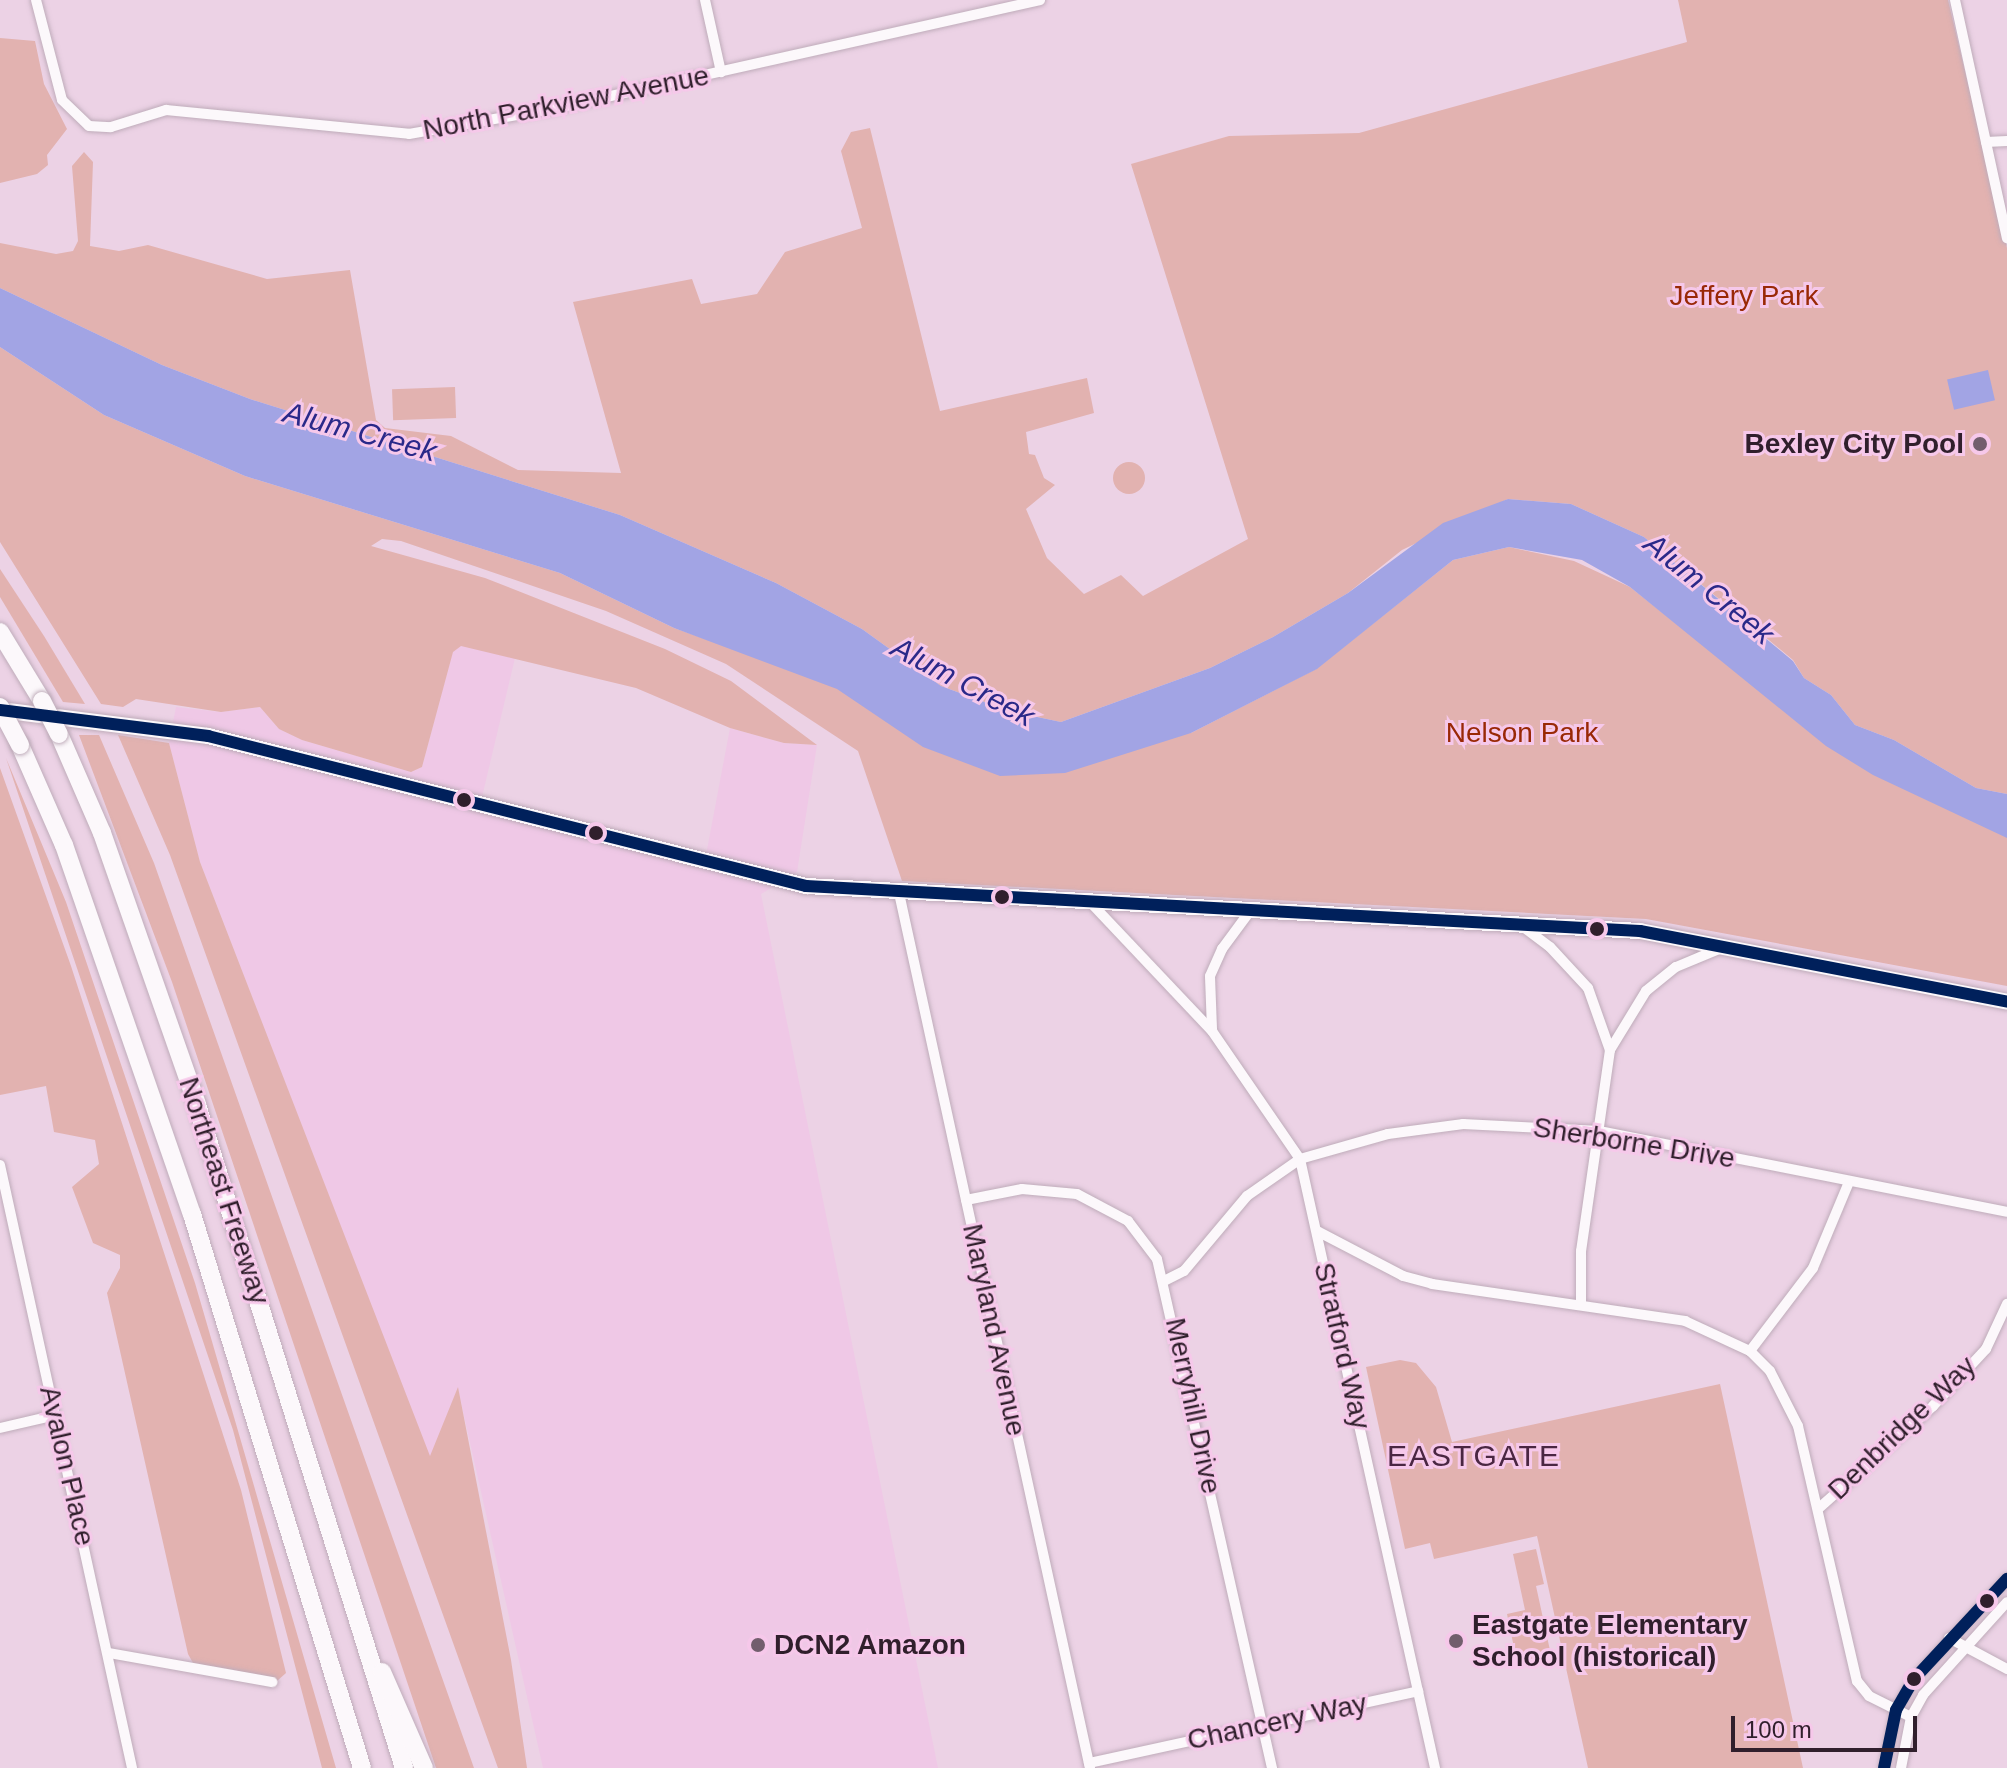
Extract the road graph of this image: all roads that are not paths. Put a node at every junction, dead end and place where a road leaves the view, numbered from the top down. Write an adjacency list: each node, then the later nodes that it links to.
1 (36, 0): 6 (street, North Parkview Avenue)
2 (705, 0): 6 (street)
3 (1040, 0): 5 (street, North Parkview Avenue)
4 (1955, 0): 8 (street)
5 (1008, 3): 6 (street, North Parkview Avenue)
6 (721, 72)
7 (2007, 141): 8 (street)
8 (1986, 142): 9 (street)
9 (2007, 238)
10 (0, 632): 40 (highway, Northeast Freeway, bridge)
11 (0, 708): 12 (main road); 35 (highway, Northeast Freeway, bridge)
12 (899, 893): 13 (main road); 24 (street, Maryland Avenue)
13 (1091, 903): 14 (main road); 18 (street)
14 (1250, 911): 15 (main road); 18 (street)
15 (1520, 925): 16 (main road); 19 (street)
16 (1722, 948): 17 (main road); 19 (street)
17 (2007, 1002)
18 (1212, 1031): 21 (street)
19 (1610, 1050): 20 (street)
20 (1599, 1131): 21 (street, Sherborne Drive); 23 (street, Sherborne Drive); 29 (street)
21 (1300, 1159): 26 (street, Stratford Way); 27 (street, Sherborne Drive)
22 (0, 1165): 31 (street, Avalon Place)
23 (1849, 1182): 25 (street, Sherborne Drive); 30 (street)
24 (966, 1200): 27 (street, Merryhill Drive); 47 (street, Maryland Avenue)
25 (2007, 1212)
26 (1317, 1231): 29 (street); 43 (street, Stratford Way)
27 (1166, 1280): 46 (street, Merryhill Drive)
28 (2007, 1304): 33 (street, Denbridge Way)
29 (1581, 1305): 30 (street)
30 (1750, 1351): 33 (street)
31 (56, 1415): 32 (street); 39 (street, Avalon Place)
32 (0, 1428)
33 (1818, 1509): 44 (street)
34 (2007, 1579): 37 (street)
35 (308, 1586): 49 (highway); 50 (highway, Northeast Freeway)
36 (2007, 1602): 38 (street)
37 (1949, 1638): 38 (street); 44 (street)
38 (1962, 1647): 41 (street); 45 (street)
39 (109, 1653): 42 (street); 48 (street, Avalon Place)
40 (370, 1659): 51 (highway, Northeast Freeway); 52 (highway)
41 (2007, 1669)
42 (272, 1682)
43 (1418, 1691): 46 (street, Chancery Way); 54 (street, Stratford Way)
44 (1896, 1710): 45 (street); 55 (street)
45 (1911, 1717): 56 (street)
46 (1263, 1725): 47 (street, Chancery Way); 53 (street, Merryhill Drive)
47 (1090, 1766)
48 (132, 1768)
49 (354, 1768)
50 (362, 1768)
51 (404, 1768)
52 (424, 1768)
53 (1272, 1768)
54 (1435, 1768)
55 (1884, 1768)
56 (1901, 1768)

